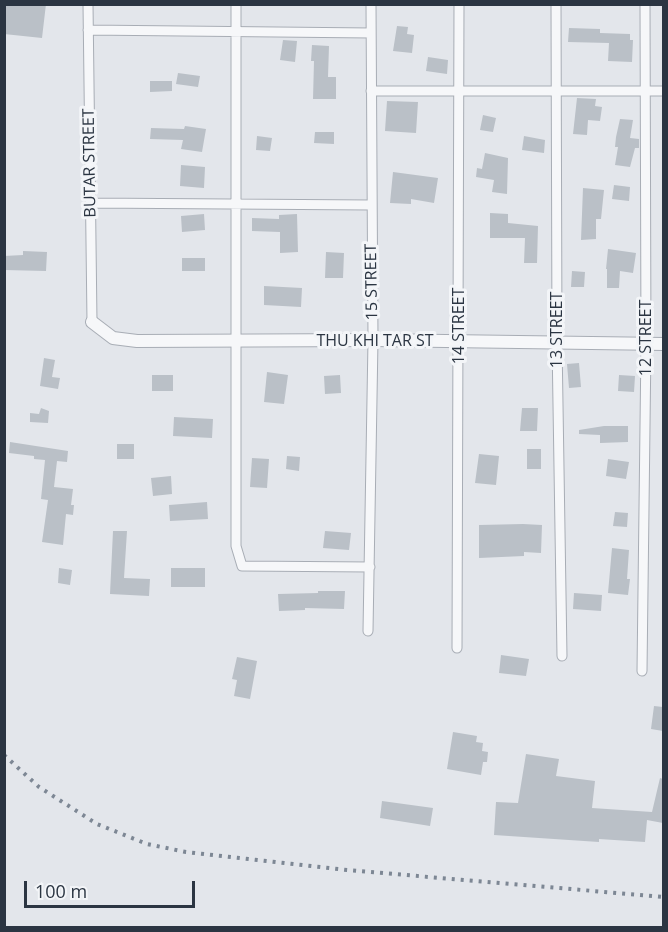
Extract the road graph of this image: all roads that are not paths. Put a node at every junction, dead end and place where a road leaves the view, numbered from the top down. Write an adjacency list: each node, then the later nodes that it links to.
1 (88, 4): 7 (street, BUTAR STREET)
2 (236, 4): 8 (street)
3 (370, 4): 9 (street, 15 STREET)
4 (459, 4): 11 (street, 14 STREET)
5 (556, 4): 12 (street, 13 STREET)
6 (645, 4): 13 (street, 12 STREET)
7 (88, 30): 8 (street); 15 (street, BUTAR STREET)
8 (236, 31): 9 (street); 16 (street)
9 (370, 33): 10 (street, 15 STREET)
10 (371, 91): 11 (street); 17 (street, 15 STREET)
11 (459, 91): 12 (street); 20 (street, 14 STREET)
12 (557, 91): 13 (street); 22 (street, 13 STREET)
13 (646, 91): 14 (street); 23 (street, 12 STREET)
14 (663, 91)
15 (90, 203): 16 (street); 18 (street, BUTAR STREET)
16 (237, 204): 17 (street); 21 (street)
17 (371, 205): 19 (street, 15 STREET)
18 (92, 322): 21 (street, THU KHI TAR ST)
19 (373, 340): 20 (street, THU KHI TAR ST); 21 (street, THU KHI TAR ST); 25 (street, 15 STREET)
20 (460, 341): 22 (street, THU KHI TAR ST); 27 (street, 14 STREET)
21 (238, 342): 25 (street)
22 (557, 342): 23 (street, THU KHI TAR ST); 28 (street, 13 STREET)
23 (646, 344): 24 (street, THU KHI TAR ST); 29 (street, 12 STREET)
24 (663, 344)
25 (370, 567): 26 (street, 15 STREET)
26 (369, 631)
27 (457, 648)
28 (562, 656)
29 (642, 671)

